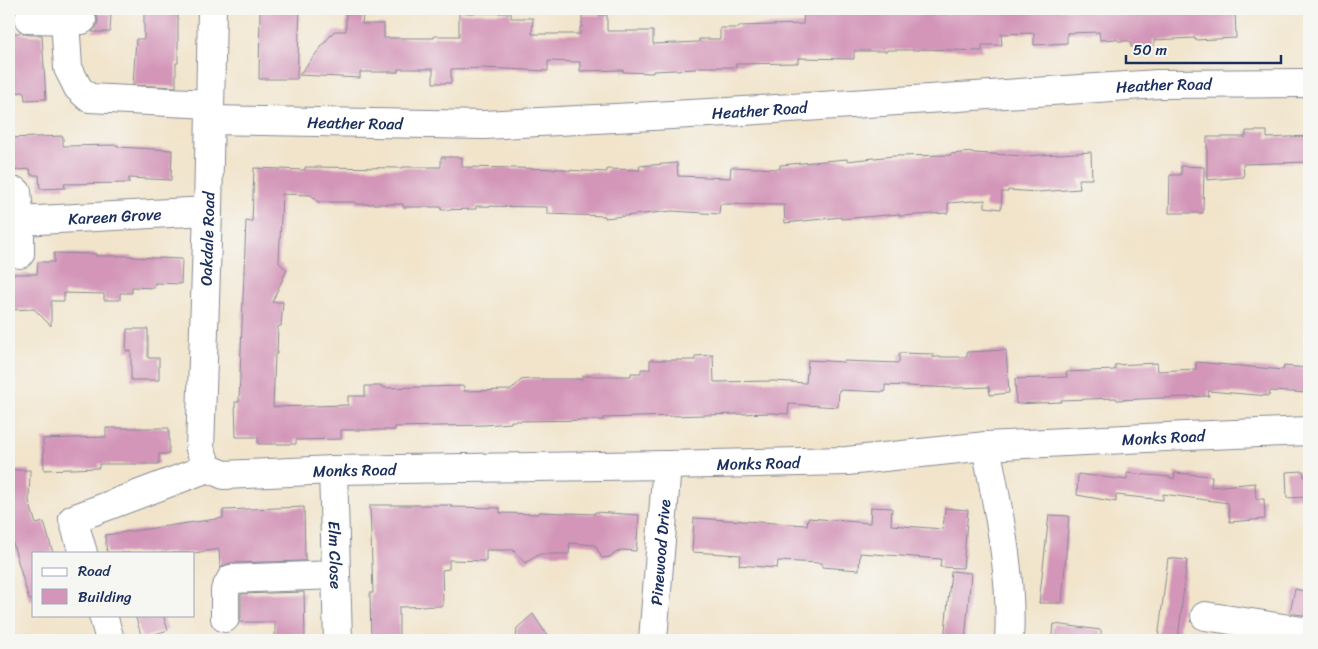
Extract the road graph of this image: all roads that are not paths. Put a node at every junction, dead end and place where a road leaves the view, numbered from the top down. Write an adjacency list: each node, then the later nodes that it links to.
1 (212, 9): 4 (street, Oakdale Road)
2 (29, 19): 4 (street, Heather Road)
3 (1309, 83): 4 (street, Heather Road)
4 (210, 112): 6 (street, Oakdale Road)
5 (17, 192): 7 (street)
6 (208, 211): 7 (street, Kareen Grove); 12 (street, Oakdale Road)
7 (20, 222): 8 (street)
8 (20, 254)
9 (1309, 431): 10 (street, Monks Road)
10 (986, 446): 11 (street, Monks Road); 23 (street)
11 (667, 465): 13 (street, Monks Road); 22 (street, Pinewood Drive)
12 (208, 468): 13 (street, Monks Road); 14 (street)
13 (333, 470): 15 (street, Elm Close)
14 (83, 552)
15 (336, 575): 18 (street); 21 (street, Elm Close)
16 (103, 616): 20 (street)
17 (1205, 616): 19 (street)
18 (225, 618)
19 (1309, 632)
20 (110, 640)
21 (338, 640)
22 (654, 640)
23 (1009, 640)

